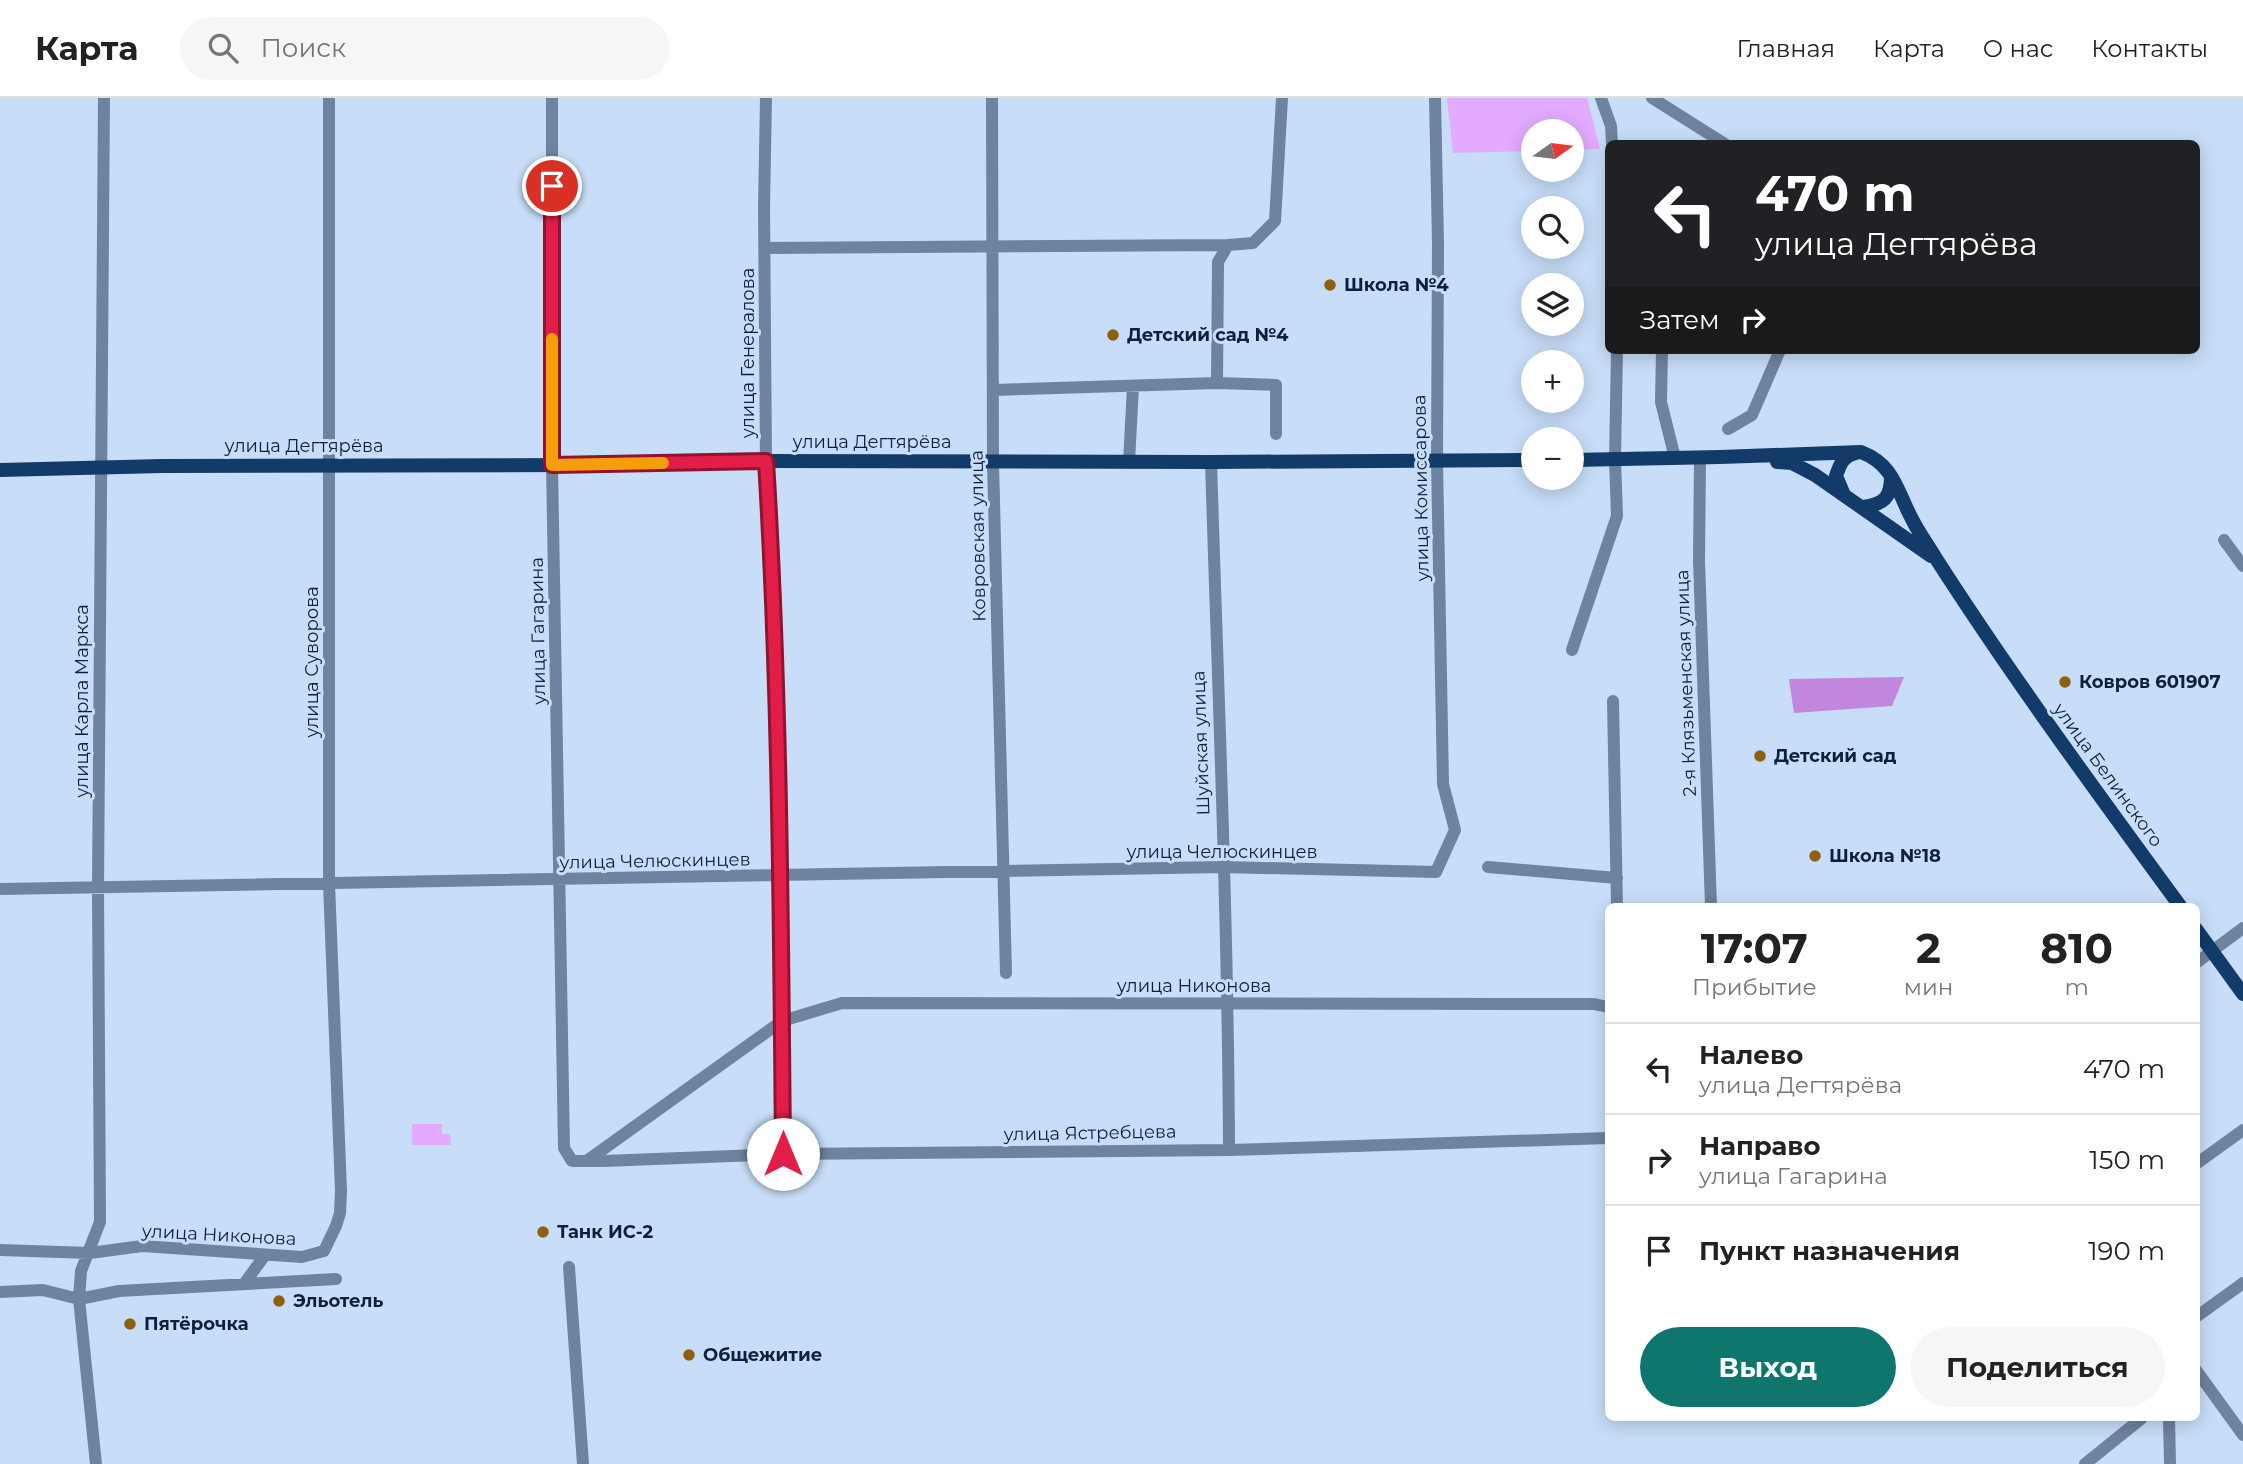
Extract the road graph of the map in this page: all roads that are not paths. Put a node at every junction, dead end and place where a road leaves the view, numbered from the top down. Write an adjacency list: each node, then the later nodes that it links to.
1 (104, 98): 37 (street, улица Карла Маркса)
2 (329, 98): 35 (street, улица Суворова)
3 (552, 98): 36 (street, улица Гагарина)
4 (766, 98): 14 (street, улица Генералова)
5 (992, 98): 12 (street, Ковровская улица)
6 (1282, 98): 13 (street)
7 (1434, 98): 27 (street, улица Комиссарова)
8 (1601, 98): 10 (street)
9 (1652, 98): 11 (street)
10 (1612, 140)
11 (1719, 140)
12 (994, 245): 13 (street); 14 (street); 20 (street, Ковровская улица)
13 (1228, 245): 18 (street)
14 (765, 248): 31 (street, улица Генералова)
15 (1617, 354): 30 (street)
16 (1662, 354): 25 (street)
17 (1778, 354): 21 (street)
18 (1217, 383): 19 (street); 22 (street)
19 (1133, 386): 20 (street); 33 (street)
20 (993, 390): 32 (street, Ковровская улица)
21 (1728, 429)
22 (1276, 434)
23 (1861, 452): 24 (main road); 39 (main road, улица Белинского); 40 (main road)
24 (1720, 457): 26 (main road); 40 (main road, улица Белинского)
25 (1675, 458): 26 (main road); 30 (main road)
26 (1700, 458): 58 (street, 2-я Клязьменская улица)
27 (1437, 460): 28 (main road, улица Дегтярёва); 34 (main road, улица Дегтярёва); 50 (street, улица Комиссарова)
28 (1521, 460)
29 (1584, 460): 30 (main road)
30 (1615, 460): 45 (street)
31 (766, 461): 32 (main road, улица Дегтярёва); 36 (main road, улица Дегтярёва); 51 (street, улица Генералова)
32 (993, 462): 33 (main road, улица Дегтярёва); 49 (street, Ковровская улица)
33 (1129, 462): 34 (main road, улица Дегтярёва)
34 (1211, 462): 47 (street, Шуйская улица)
35 (330, 464): 36 (main road, улица Дегтярёва); 37 (main road, улица Дегтярёва); 54 (street, улица Суворова)
36 (552, 465): 53 (street, улица Гагарина)
37 (101, 468): 38 (main road, улица Дегтярёва); 55 (street, улица Карла Маркса)
38 (0, 470)
39 (1891, 475): 41 (main road); 43 (main road, улица Белинского)
40 (1844, 495): 41 (main road, улица Белинского)
41 (1863, 507): 43 (main road, улица Белинского)
42 (2224, 540): 44 (street)
43 (1937, 559): 59 (main road, улица Белинского)
44 (2243, 566)
45 (1572, 650)
46 (1613, 701): 52 (street)
47 (1222, 867): 49 (street, улица Челюскинцев); 50 (street, улица Челюскинцев); 66 (street, Шуйская улица)
48 (1488, 867): 52 (street)
49 (1005, 872): 51 (street, улица Челюскинцев); 64 (street, Ковровская улица)
50 (1436, 872)
51 (781, 876): 53 (street, улица Челюскинцев); 68 (street, улица Генералова)
52 (1617, 878): 57 (street)
53 (560, 880): 54 (street, улица Челюскинцев); 74 (street, улица Гагарина)
54 (329, 883): 55 (street, улица Челюскинцев); 76 (street, улица Суворова)
55 (98, 888): 56 (street, улица Челюскинцев); 78 (street, улица Карла Маркса)
56 (0, 889)
57 (1617, 903)
58 (1711, 903)
59 (2178, 903)
60 (2243, 928): 62 (street)
61 (2200, 934): 62 (main road)
62 (2212, 951): 63 (street); 65 (main road)
63 (2200, 960)
64 (1006, 973)
65 (2243, 994)
66 (1228, 1003): 67 (street, улица Никонова); 68 (street, улица Никонова); 71 (street, Шуйская улица)
67 (1605, 1006)
68 (782, 1021): 72 (street, улица Генералова); 73 (street, улица Никонова)
69 (2243, 1130): 75 (street)
70 (1605, 1138): 71 (street, улица Ястребцева)
71 (1229, 1150): 72 (street, улица Ястребцева)
72 (783, 1154): 73 (street, улица Ястребцева)
73 (588, 1160): 74 (street, улица Ястребцева)
74 (572, 1161)
75 (2200, 1161)
76 (336, 1226): 79 (street, улица Никонова)
77 (0, 1250): 78 (street, улица Никонова)
78 (90, 1253): 79 (street, улица Никонова); 85 (street, улица Карла Маркса)
79 (265, 1255): 83 (street)
80 (569, 1267): 92 (street)
81 (336, 1279): 83 (street)
82 (2243, 1283): 86 (street)
83 (244, 1284): 85 (street)
84 (0, 1292): 85 (street)
85 (79, 1300): 91 (street, улица Карла Маркса)
86 (2200, 1314)
87 (2200, 1376): 90 (street)
88 (2138, 1421): 93 (street)
89 (2169, 1421): 94 (street)
90 (2243, 1435)
91 (96, 1464)
92 (583, 1464)
93 (2085, 1464)
94 (2170, 1464)

